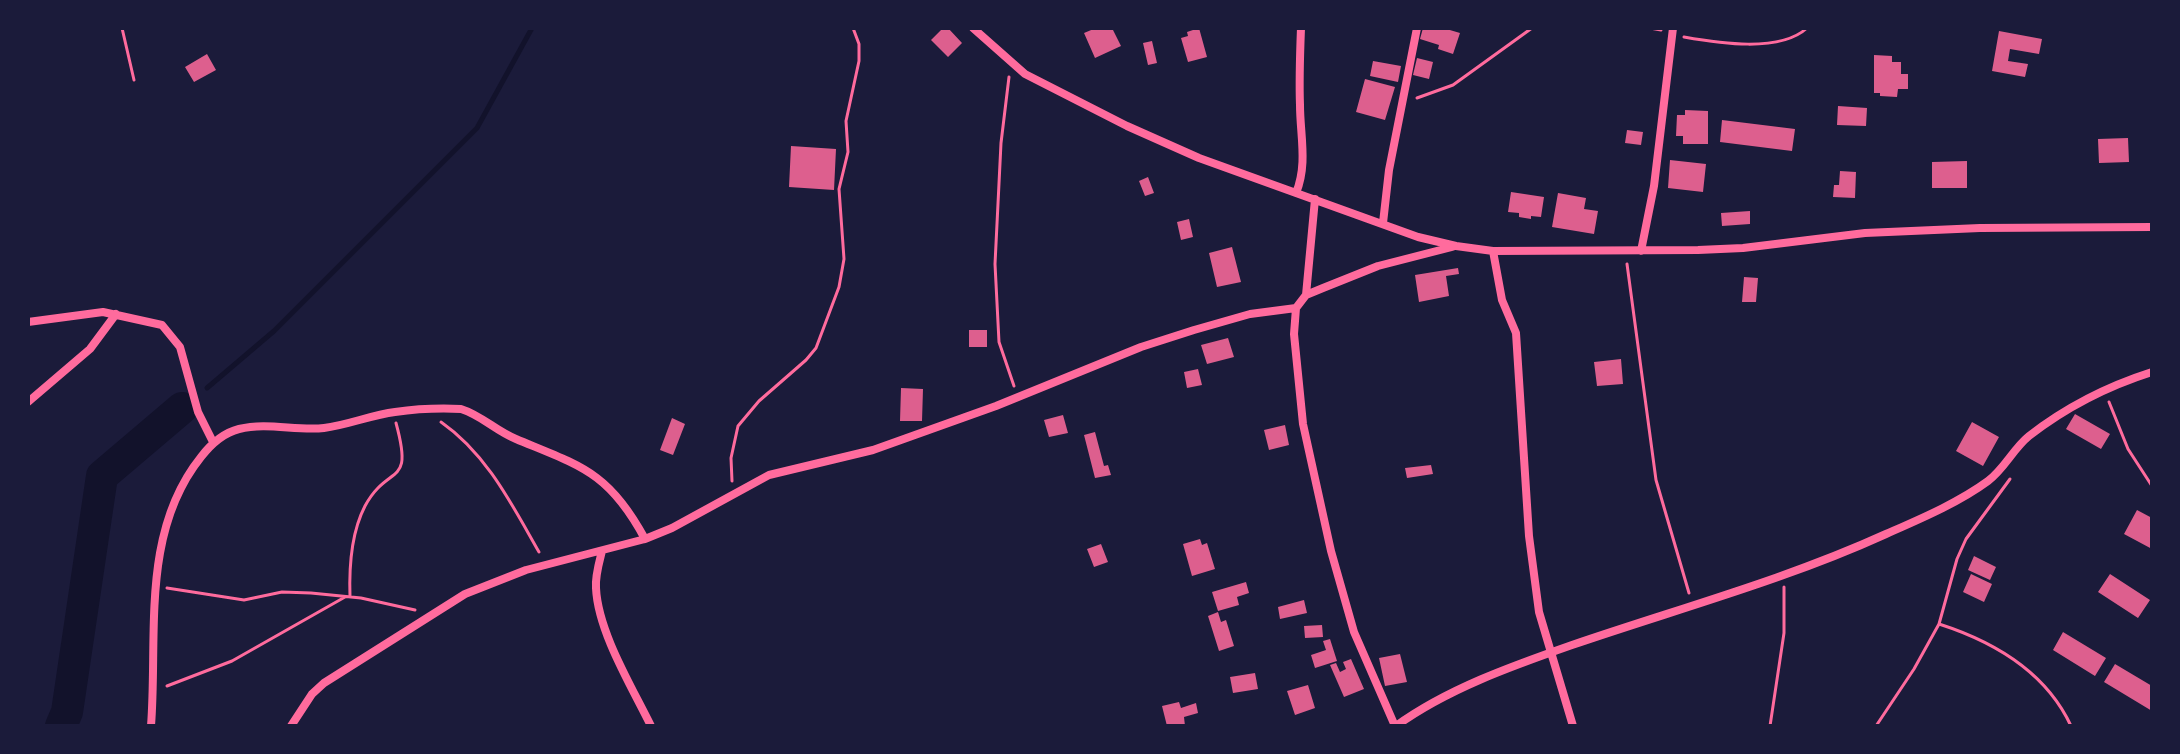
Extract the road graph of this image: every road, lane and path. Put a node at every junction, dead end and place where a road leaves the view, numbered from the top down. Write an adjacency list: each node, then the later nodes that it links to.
1 (122, 28): 10 (path)
2 (853, 28): 33 (path)
3 (973, 28): 9 (street)
4 (1301, 28): 12 (street)
5 (1417, 28): 11 (street)
6 (1532, 28): 11 (path)
7 (1807, 28): 8 (path)
8 (1672, 32): 19 (street)
9 (1012, 62): 12 (street); 26 (path)
10 (134, 80)
11 (1402, 103): 14 (street)
12 (1296, 193): 13 (street)
13 (1315, 199): 14 (street); 20 (street)
14 (1383, 223): 16 (street)
15 (2152, 227): 19 (street)
16 (1456, 246): 17 (street); 20 (street)
17 (1493, 251): 18 (street); 43 (street)
18 (1625, 251): 19 (street); 40 (path)
19 (1641, 251)
20 (1306, 295): 21 (street)
21 (1296, 308): 26 (street); 48 (street)
22 (116, 314): 23 (street); 27 (street); 30 (street)
23 (28, 322)
24 (2152, 372): 25 (street)
25 (2105, 391): 32 (path); 37 (street)
26 (1018, 397): 33 (street)
27 (28, 402)
28 (423, 410): 29 (street); 34 (street); 36 (path)
29 (393, 412): 30 (street); 39 (path)
30 (213, 442): 38 (street)
31 (2011, 476): 42 (path)
32 (2152, 486)
33 (733, 493): 34 (street)
34 (645, 539): 35 (street)
35 (602, 551): 36 (street); 47 (street)
36 (547, 565): 41 (street)
37 (1784, 575): 40 (street); 50 (path)
38 (156, 586): 39 (path); 44 (street)
39 (348, 597): 41 (path); 44 (path)
40 (1692, 605): 43 (street)
41 (431, 614): 46 (street)
42 (1939, 624): 51 (path); 52 (path)
43 (1551, 653): 48 (street); 49 (street)
44 (153, 695): 45 (street)
45 (151, 726)
46 (291, 726)
47 (651, 726)
48 (1396, 726)
49 (1573, 726)
50 (1770, 726)
51 (1876, 726)
52 (2071, 726)

